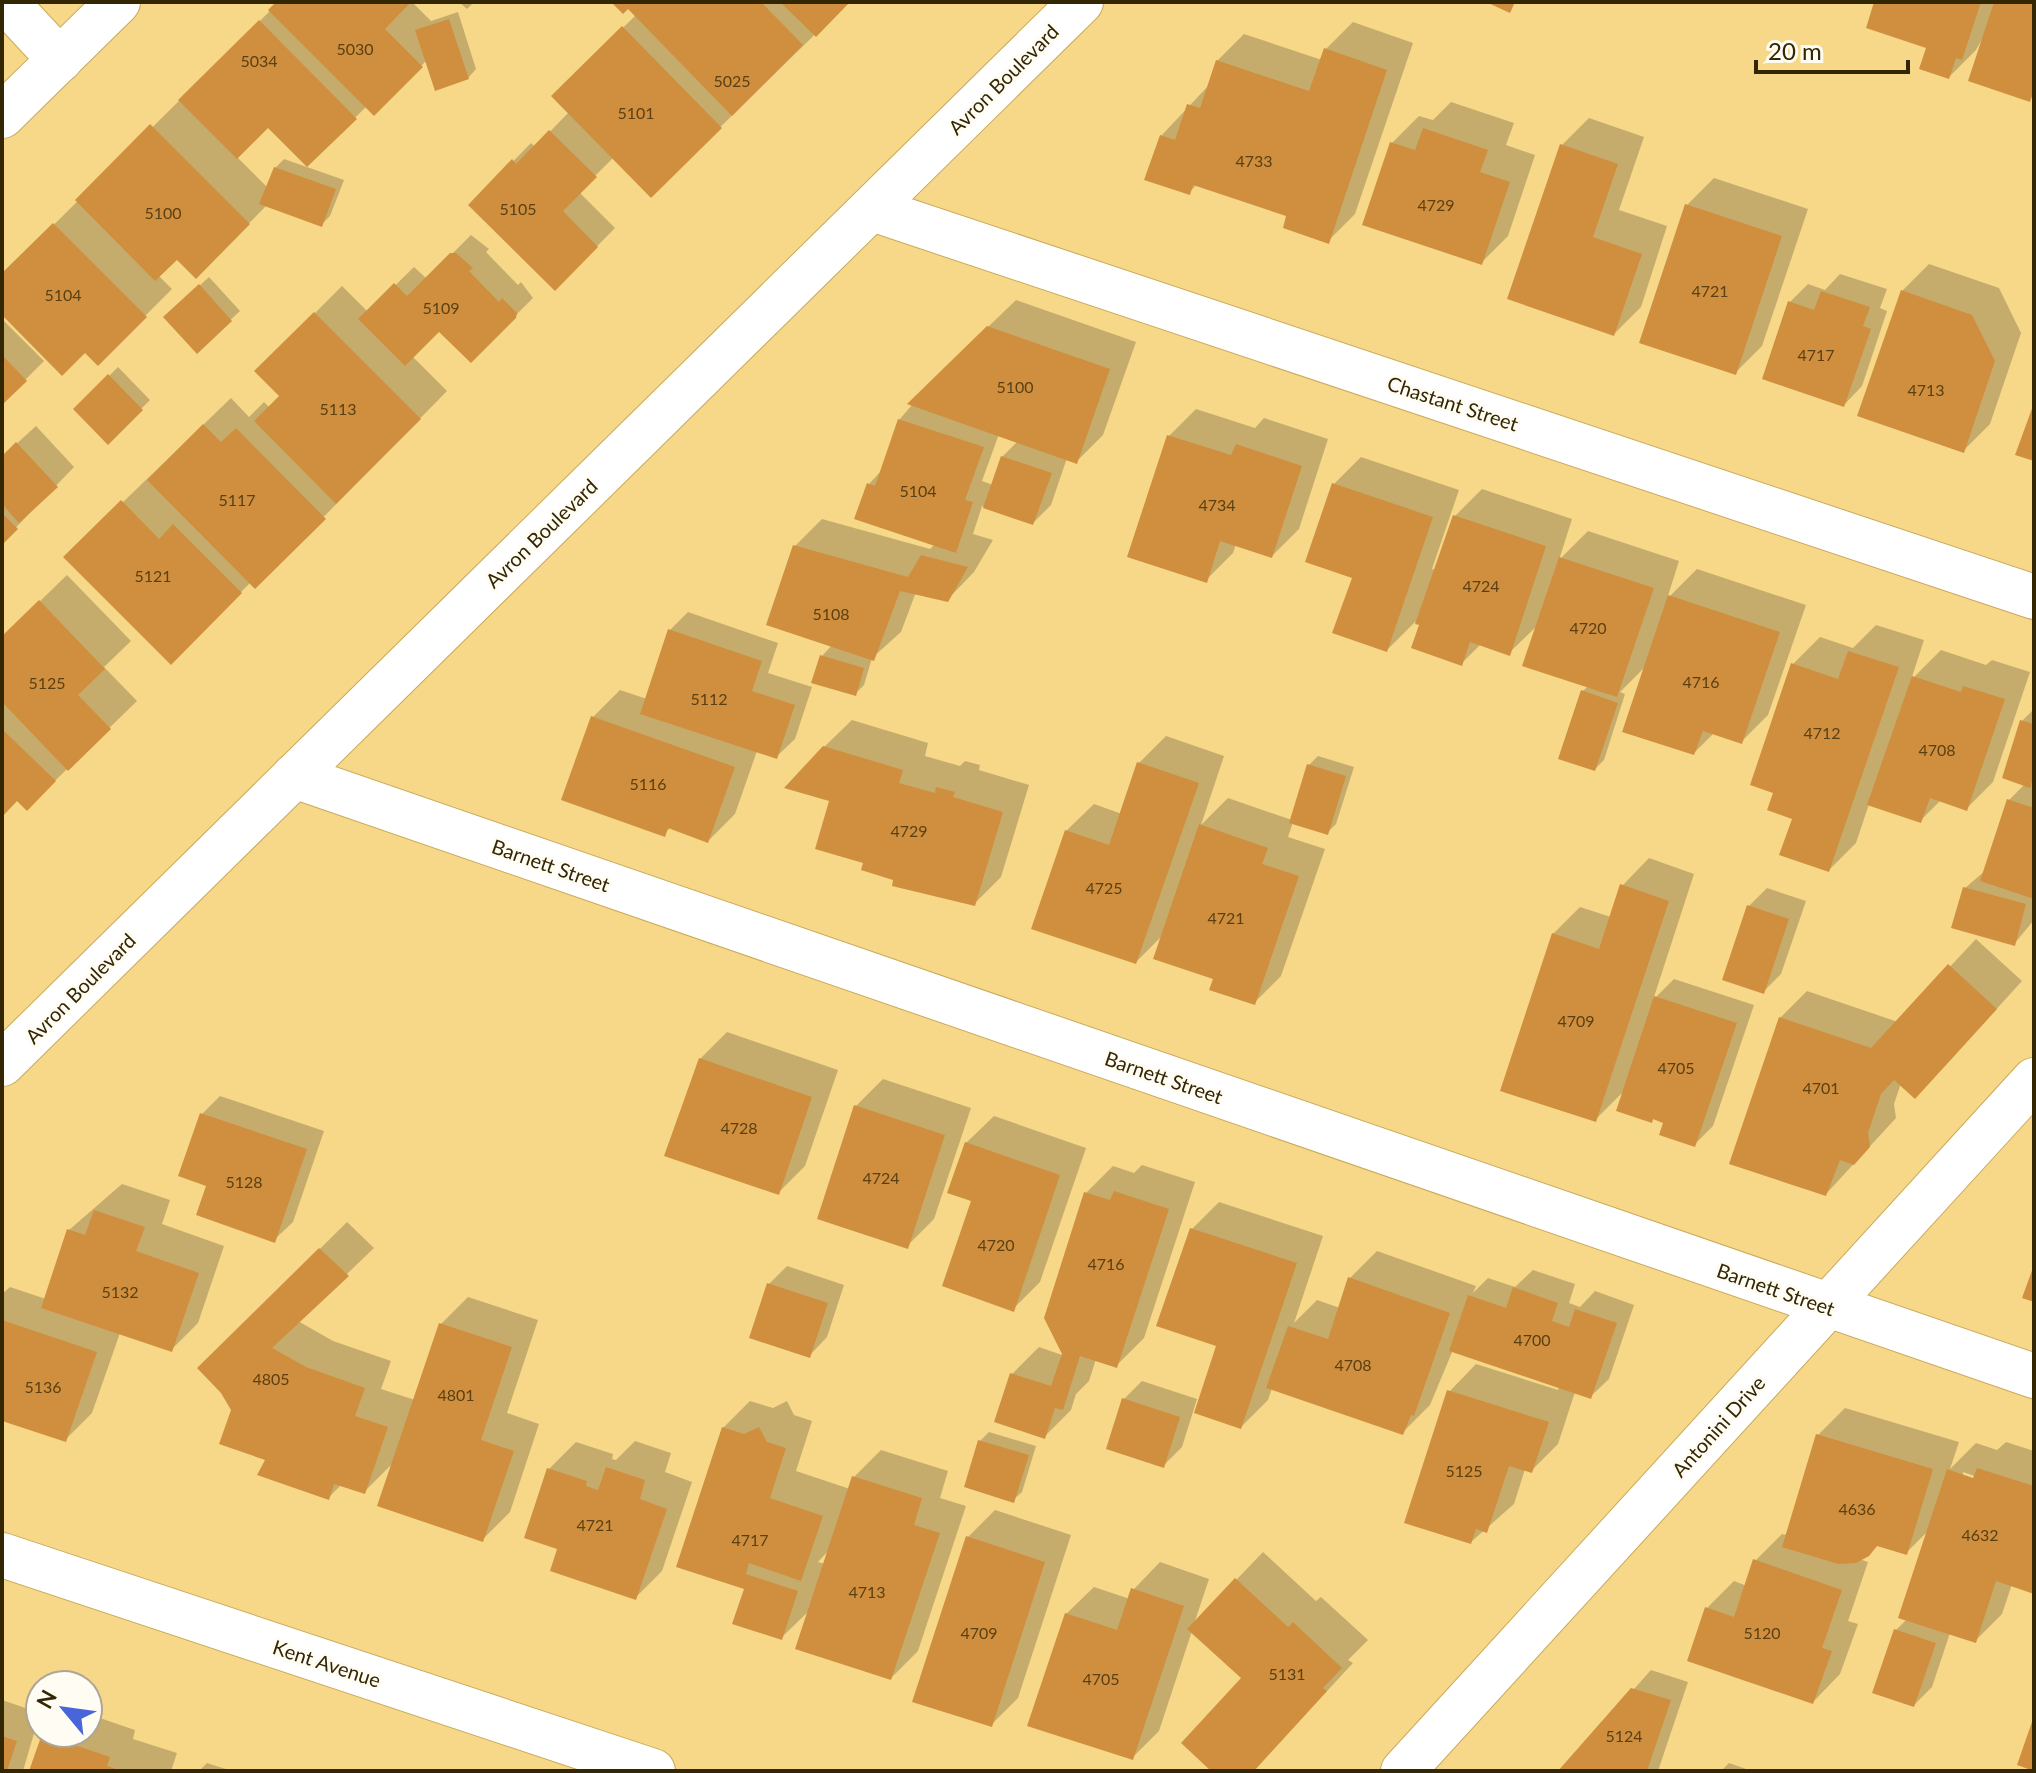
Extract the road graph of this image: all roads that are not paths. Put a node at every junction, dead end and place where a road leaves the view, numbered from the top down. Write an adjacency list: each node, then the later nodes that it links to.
1 (6, 2): 4 (street)
2 (118, 2): 4 (street)
3 (1081, 2): 6 (street, Avron Boulevard)
4 (60, 60): 5 (street)
5 (2, 116)
6 (872, 209): 7 (street, Chastant Street); 8 (street, Avron Boulevard)
7 (2034, 597)
8 (294, 776): 9 (street, Avron Boulevard); 11 (street, Barnett Street)
9 (2, 1064)
10 (2034, 1080): 11 (street, Antonini Drive)
11 (1827, 1307): 12 (street, Barnett Street); 15 (street, Antonini Drive)
12 (2034, 1376)
13 (2, 1555): 14 (street, Kent Avenue)
14 (653, 1771)
15 (1403, 1771)

